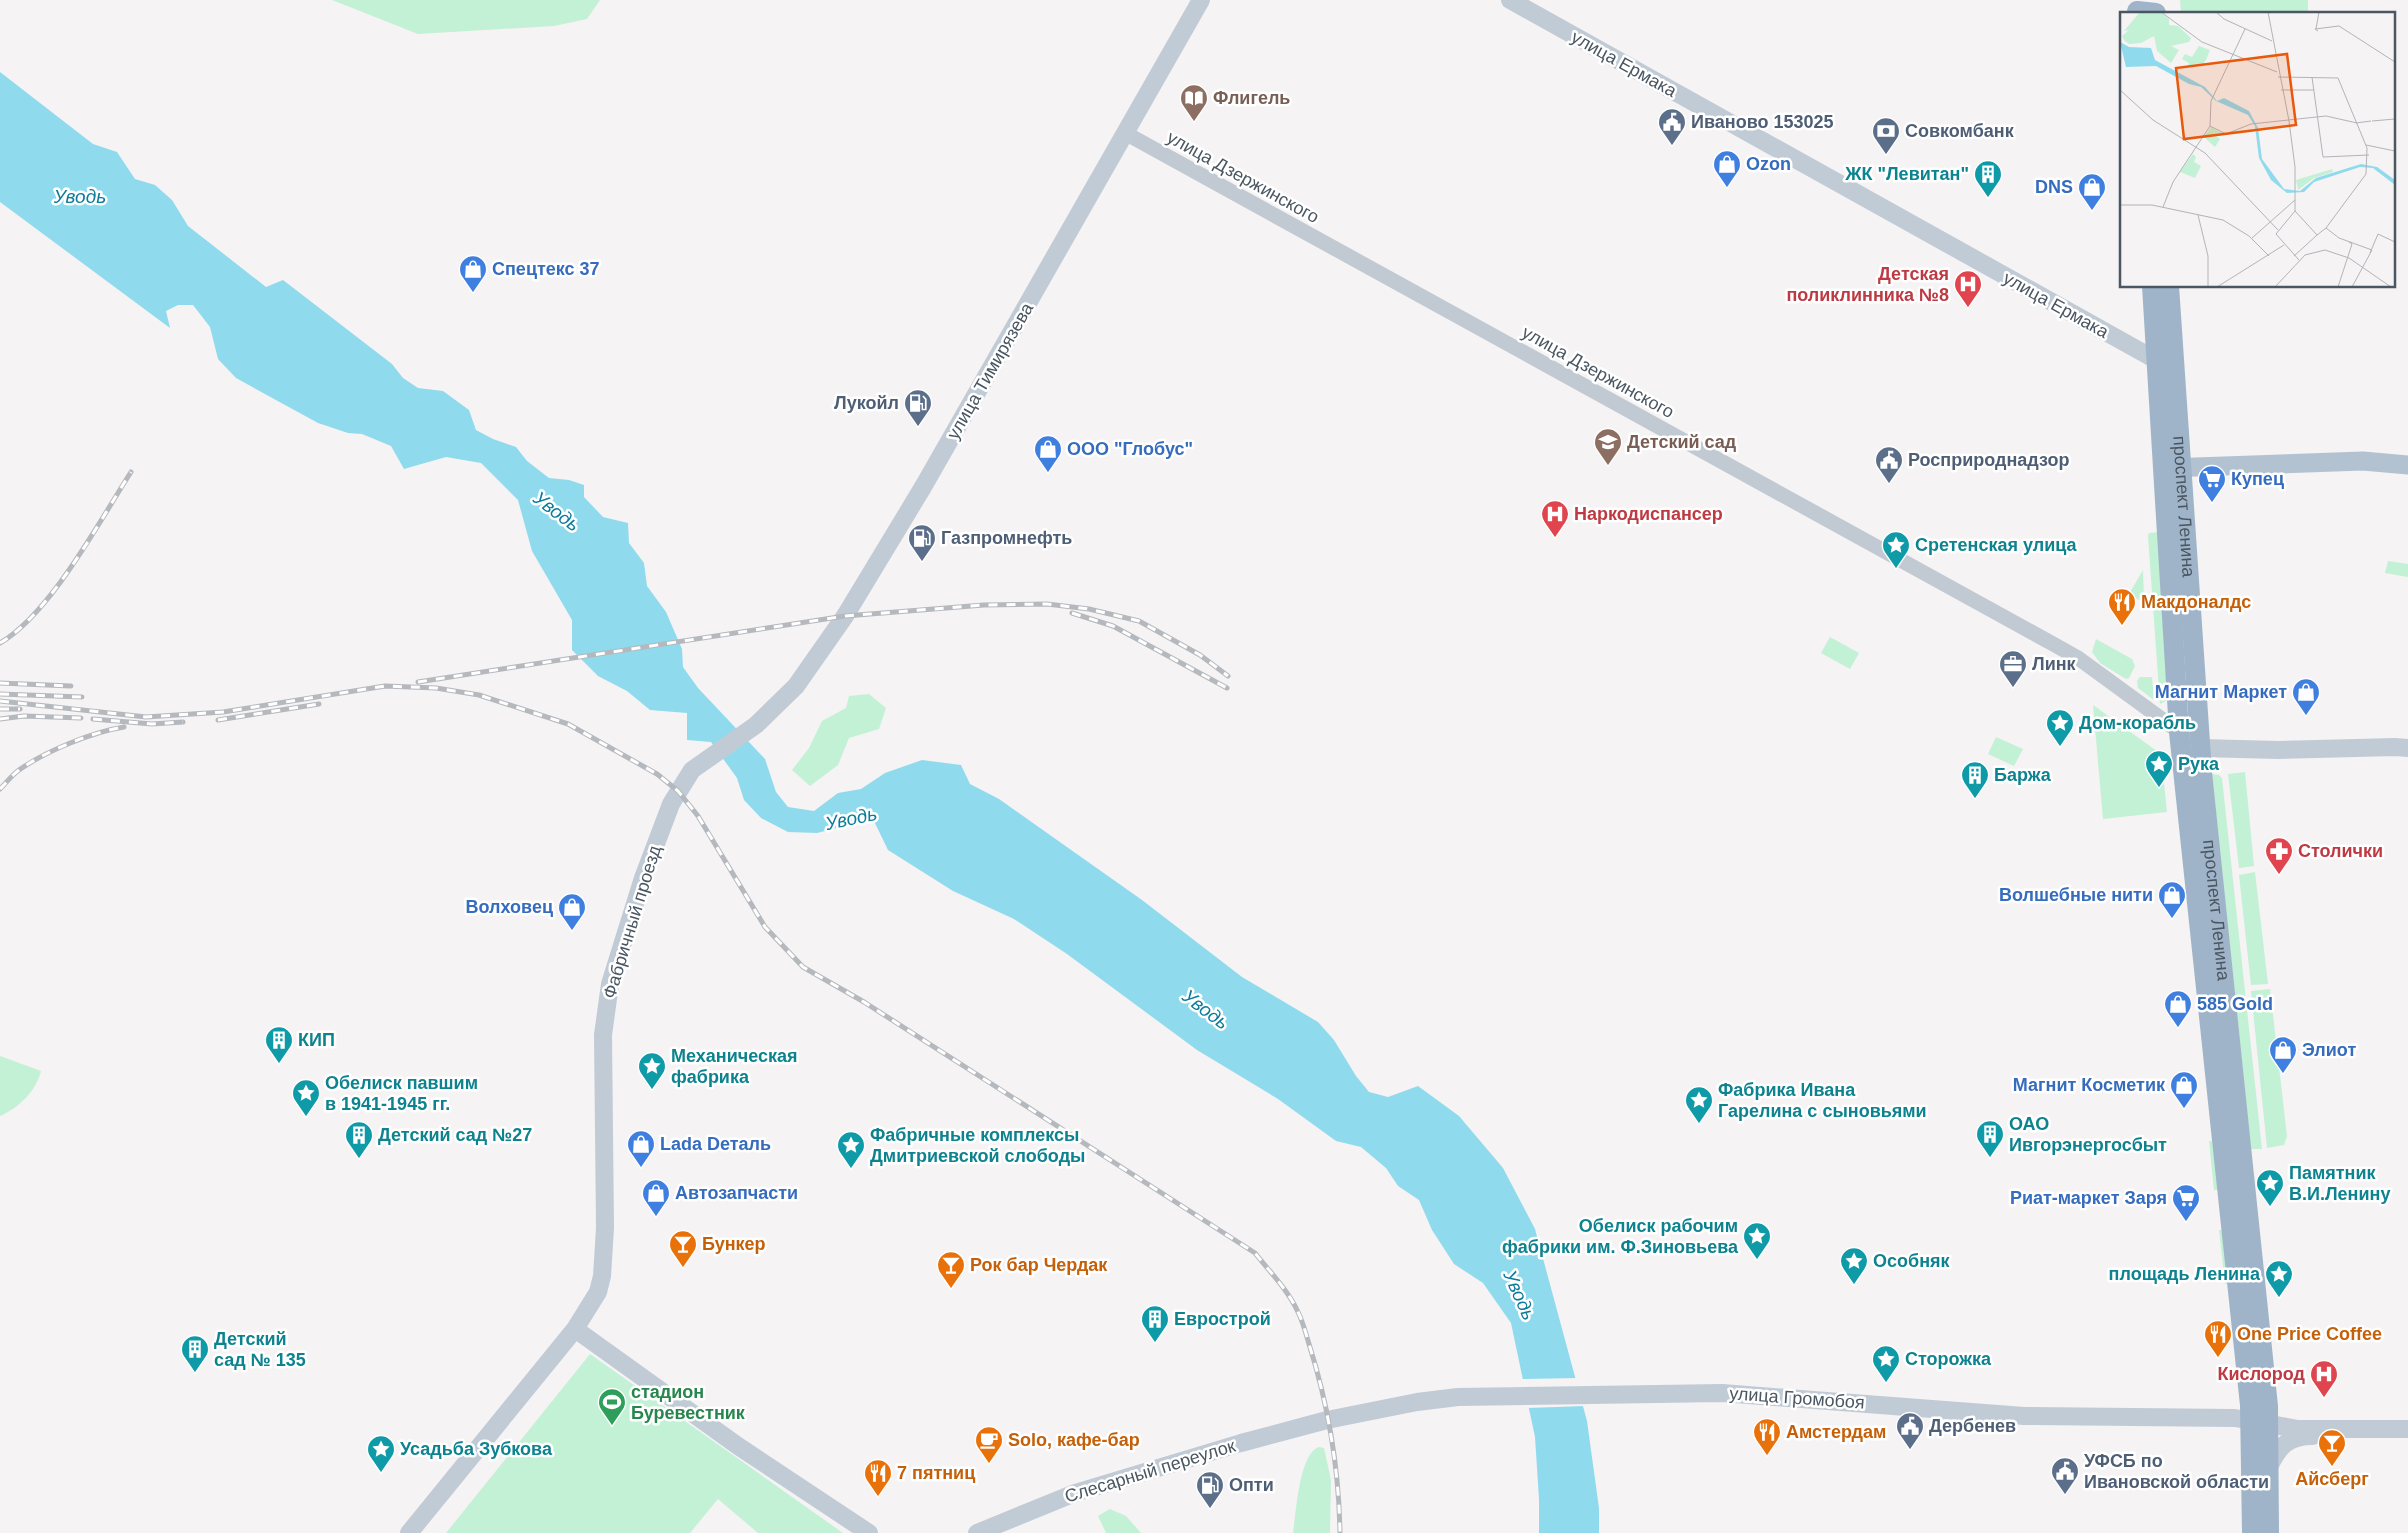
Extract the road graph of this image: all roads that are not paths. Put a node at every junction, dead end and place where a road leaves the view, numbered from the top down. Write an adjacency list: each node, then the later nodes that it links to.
1 (1201, 0): 3 (main road, улица Тимирязева)
2 (1510, 0): 6 (main road, улица Ермака)
3 (1125, 133): 9 (street, улица Дзержинского); 12 (main road, улица Тимирязева)
4 (2152, 288): 6 (highway, проспект Ленина)
5 (2169, 288): 6 (highway, проспект Ленина)
6 (2165, 364): 8 (highway, проспект Ленина)
7 (2408, 465): 8 (main road)
8 (2174, 468): 9 (highway, проспект Ленина); 10 (highway, проспект Ленина)
9 (2180, 732): 10 (street, улица Дзержинского); 15 (highway, проспект Ленина)
10 (2200, 748): 11 (main road); 15 (highway, проспект Ленина)
11 (2408, 748)
12 (707, 758): 13 (main road, Фабричный проезд)
13 (575, 1329): 20 (main road, Фабричный проезд); 21 (main road)
14 (1328, 1420): 15 (main road, улица Громобоя); 22 (main road, Слесарный переулок)
15 (2260, 1421): 16 (main road, улица Громобоя); 17 (main road, улица Громобоя); 19 (highway, проспект Ленина); 23 (highway, проспект Ленина)
16 (2408, 1429)
17 (2298, 1436): 18 (main road, улица Громобоя); 19 (main road)
18 (2408, 1437)
19 (2269, 1467): 24 (highway, проспект Ленина)
20 (409, 1533)
21 (870, 1533)
22 (977, 1533)
23 (2252, 1533)
24 (2269, 1533)

